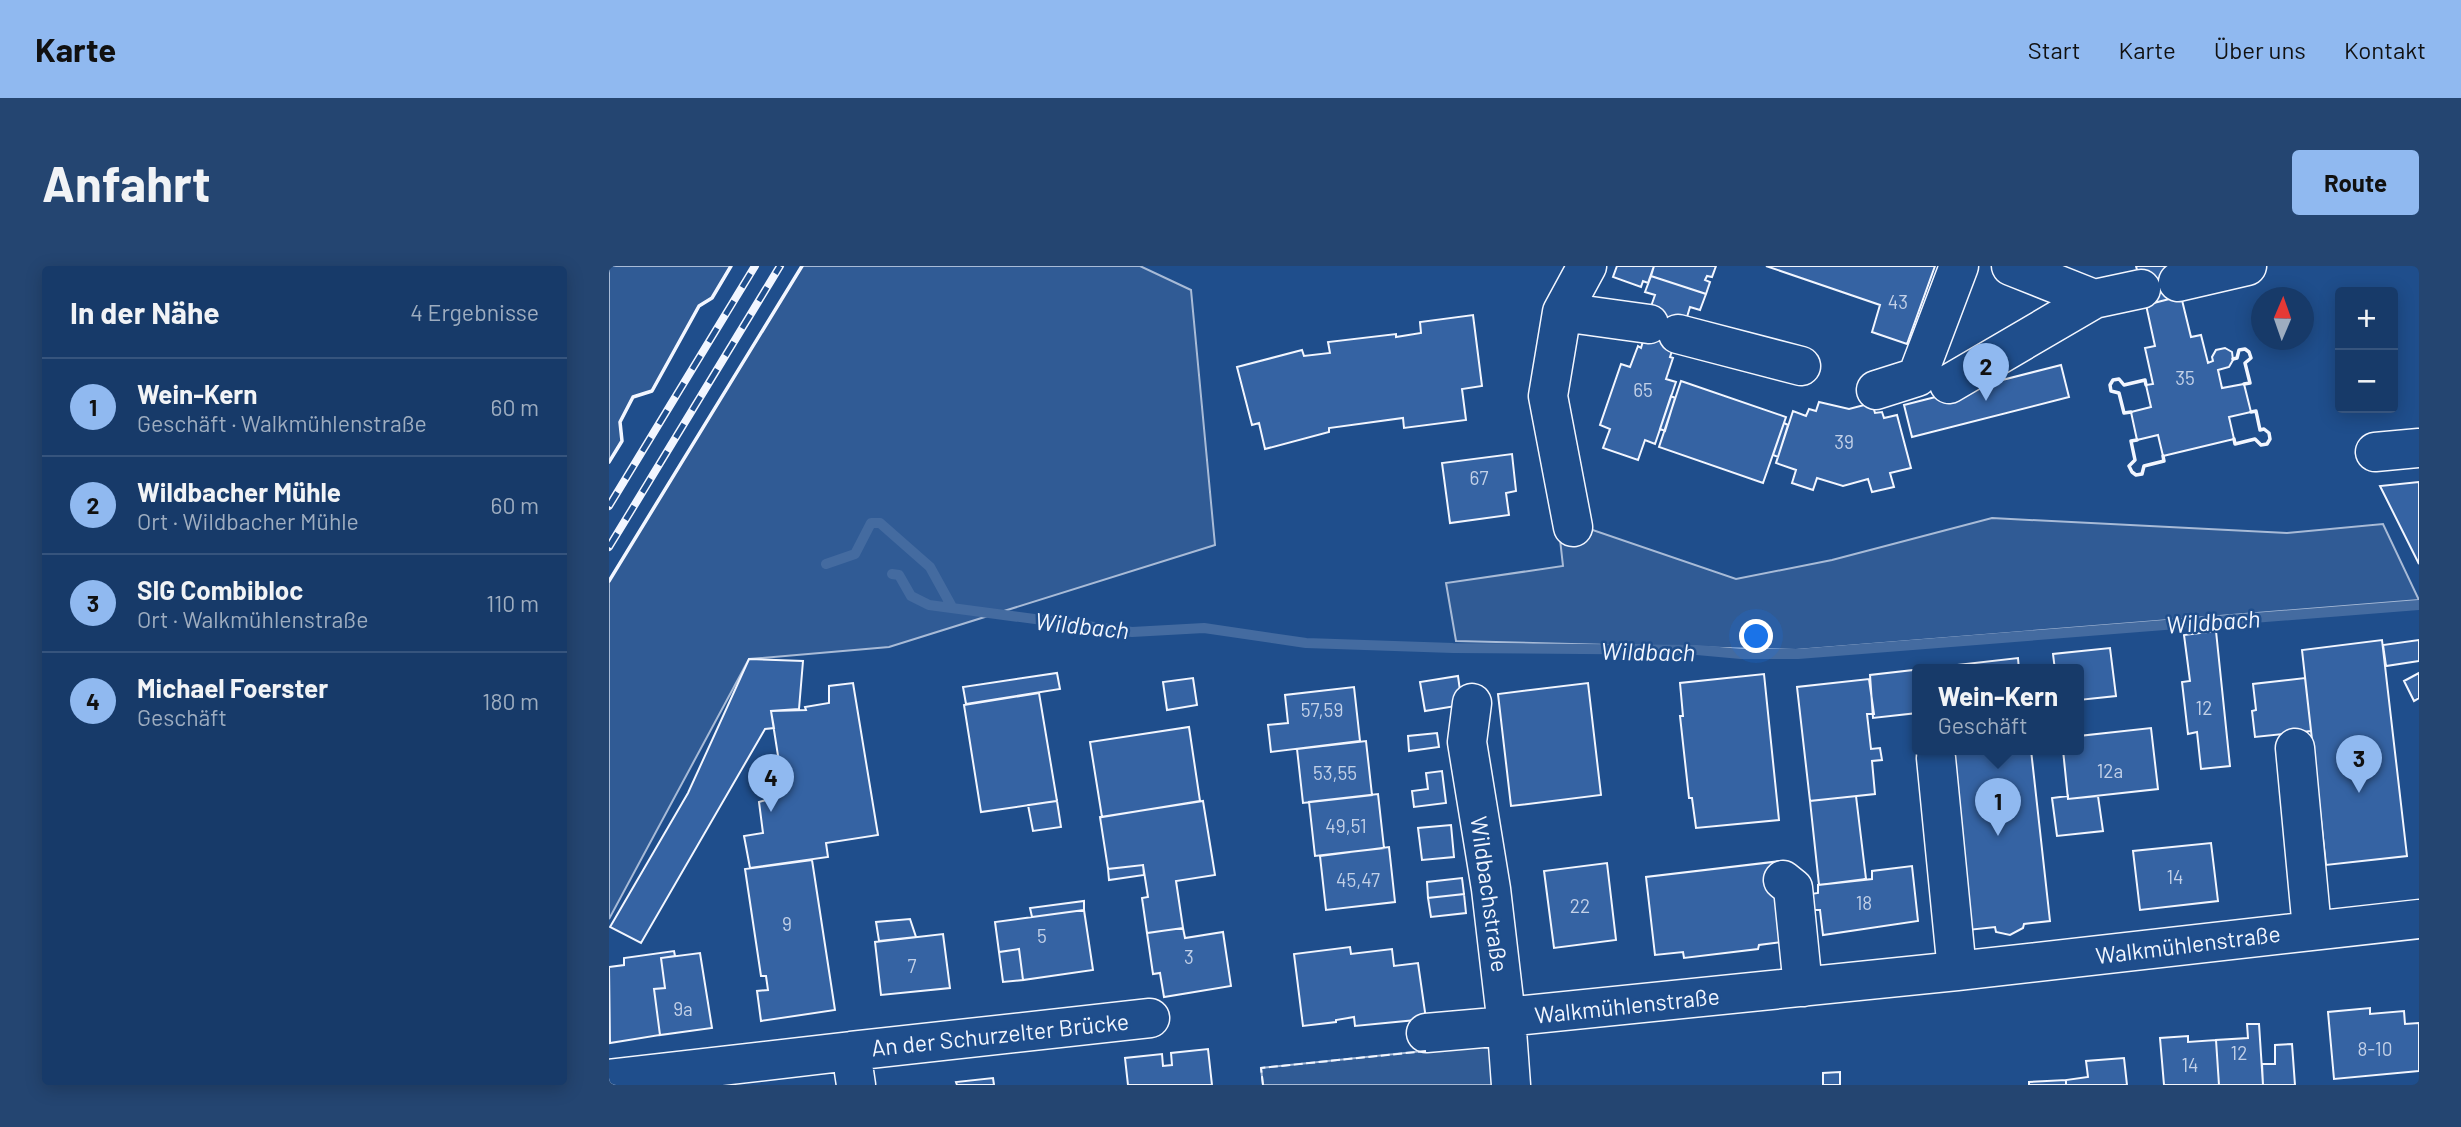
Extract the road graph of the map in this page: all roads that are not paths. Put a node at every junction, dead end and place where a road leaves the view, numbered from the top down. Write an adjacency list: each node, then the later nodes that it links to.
1 (1587, 266): 6 (street)
2 (1959, 266): 9 (street)
3 (2011, 266): 5 (street)
4 (2247, 266): 5 (street)
5 (2094, 299): 8 (street)
6 (1562, 312): 7 (street); 12 (street)
7 (1801, 366)
8 (1949, 384)
9 (1876, 390)
10 (2419, 448): 11 (street)
11 (2375, 452)
12 (1573, 527)
13 (1472, 703): 22 (street, Wildbachstraße)
14 (2295, 748): 18 (street)
15 (1936, 758): 19 (street)
16 (1783, 880): 20 (street)
17 (2419, 919): 18 (street, Walkmühlenstraße)
18 (2312, 929): 19 (street, Walkmühlenstraße)
19 (1957, 971): 20 (street, Walkmühlenstraße)
20 (1803, 987): 22 (street, Walkmühlenstraße)
21 (1150, 1017): 24 (street, An der Schurzelter Brücke)
22 (1506, 1021): 23 (street, Walkmühlenstraße); 26 (street, Wildbachstraße)
23 (1426, 1033)
24 (853, 1068): 25 (street, An der Schurzelter Brücke)
25 (609, 1079)
26 (1511, 1085)

